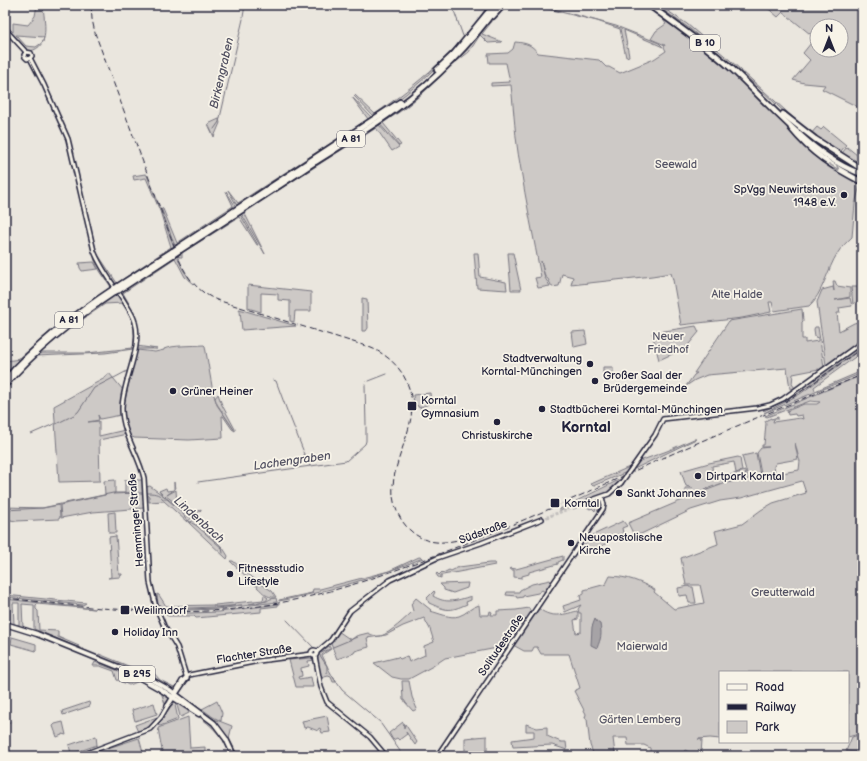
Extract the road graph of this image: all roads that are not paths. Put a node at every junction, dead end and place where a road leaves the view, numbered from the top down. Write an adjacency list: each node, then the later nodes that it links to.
1 (492, 5): 12 (highway, A 81)
2 (498, 5): 7 (highway, A 81)
3 (503, 5): 7 (highway)
4 (649, 5): 8 (highway, B 10)
5 (653, 5): 8 (highway, B 10)
6 (5, 30): 13 (main road, Hemminger Straße)
7 (470, 41): 12 (highway, A 81)
8 (783, 116): 9 (highway, B 10); 10 (highway, B 10); 11 (highway, B 10, one-way to 11)
9 (860, 170)
10 (862, 174)
11 (862, 181)
12 (241, 209): 13 (highway, A 81, bridge)
13 (117, 289): 15 (highway, A 81); 15 (highway, A 81); 24 (main road, Hemminger Straße)
14 (862, 342): 18 (main road, bridge)
15 (27, 358): 16 (highway, A 81); 17 (highway, A 81)
16 (5, 380)
17 (5, 385)
18 (602, 497): 19 (main road); 35 (main road, Solitudestraße)
19 (589, 501)
20 (542, 519): 22 (main road, Südstraße)
21 (5, 625): 26 (main road, B 295)
22 (317, 652): 23 (main road, Flachter Straße)
23 (313, 655): 24 (main road, Flachter Straße); 34 (main road)
24 (186, 678): 25 (main road, Flachter Straße)
25 (178, 689): 26 (main road); 27 (main road, Flachter Straße); 28 (main road)
26 (168, 691): 27 (main road, B 295); 29 (main road)
27 (174, 695): 28 (main road, B 295); 29 (main road); 30 (main road); 31 (main road, B 295)
28 (182, 699): 31 (main road, B 295)
29 (169, 701): 30 (main road)
30 (167, 706): 32 (main road)
31 (218, 729): 33 (main road, B 295)
32 (79, 756)
33 (234, 756)
34 (386, 756)
35 (437, 756)

